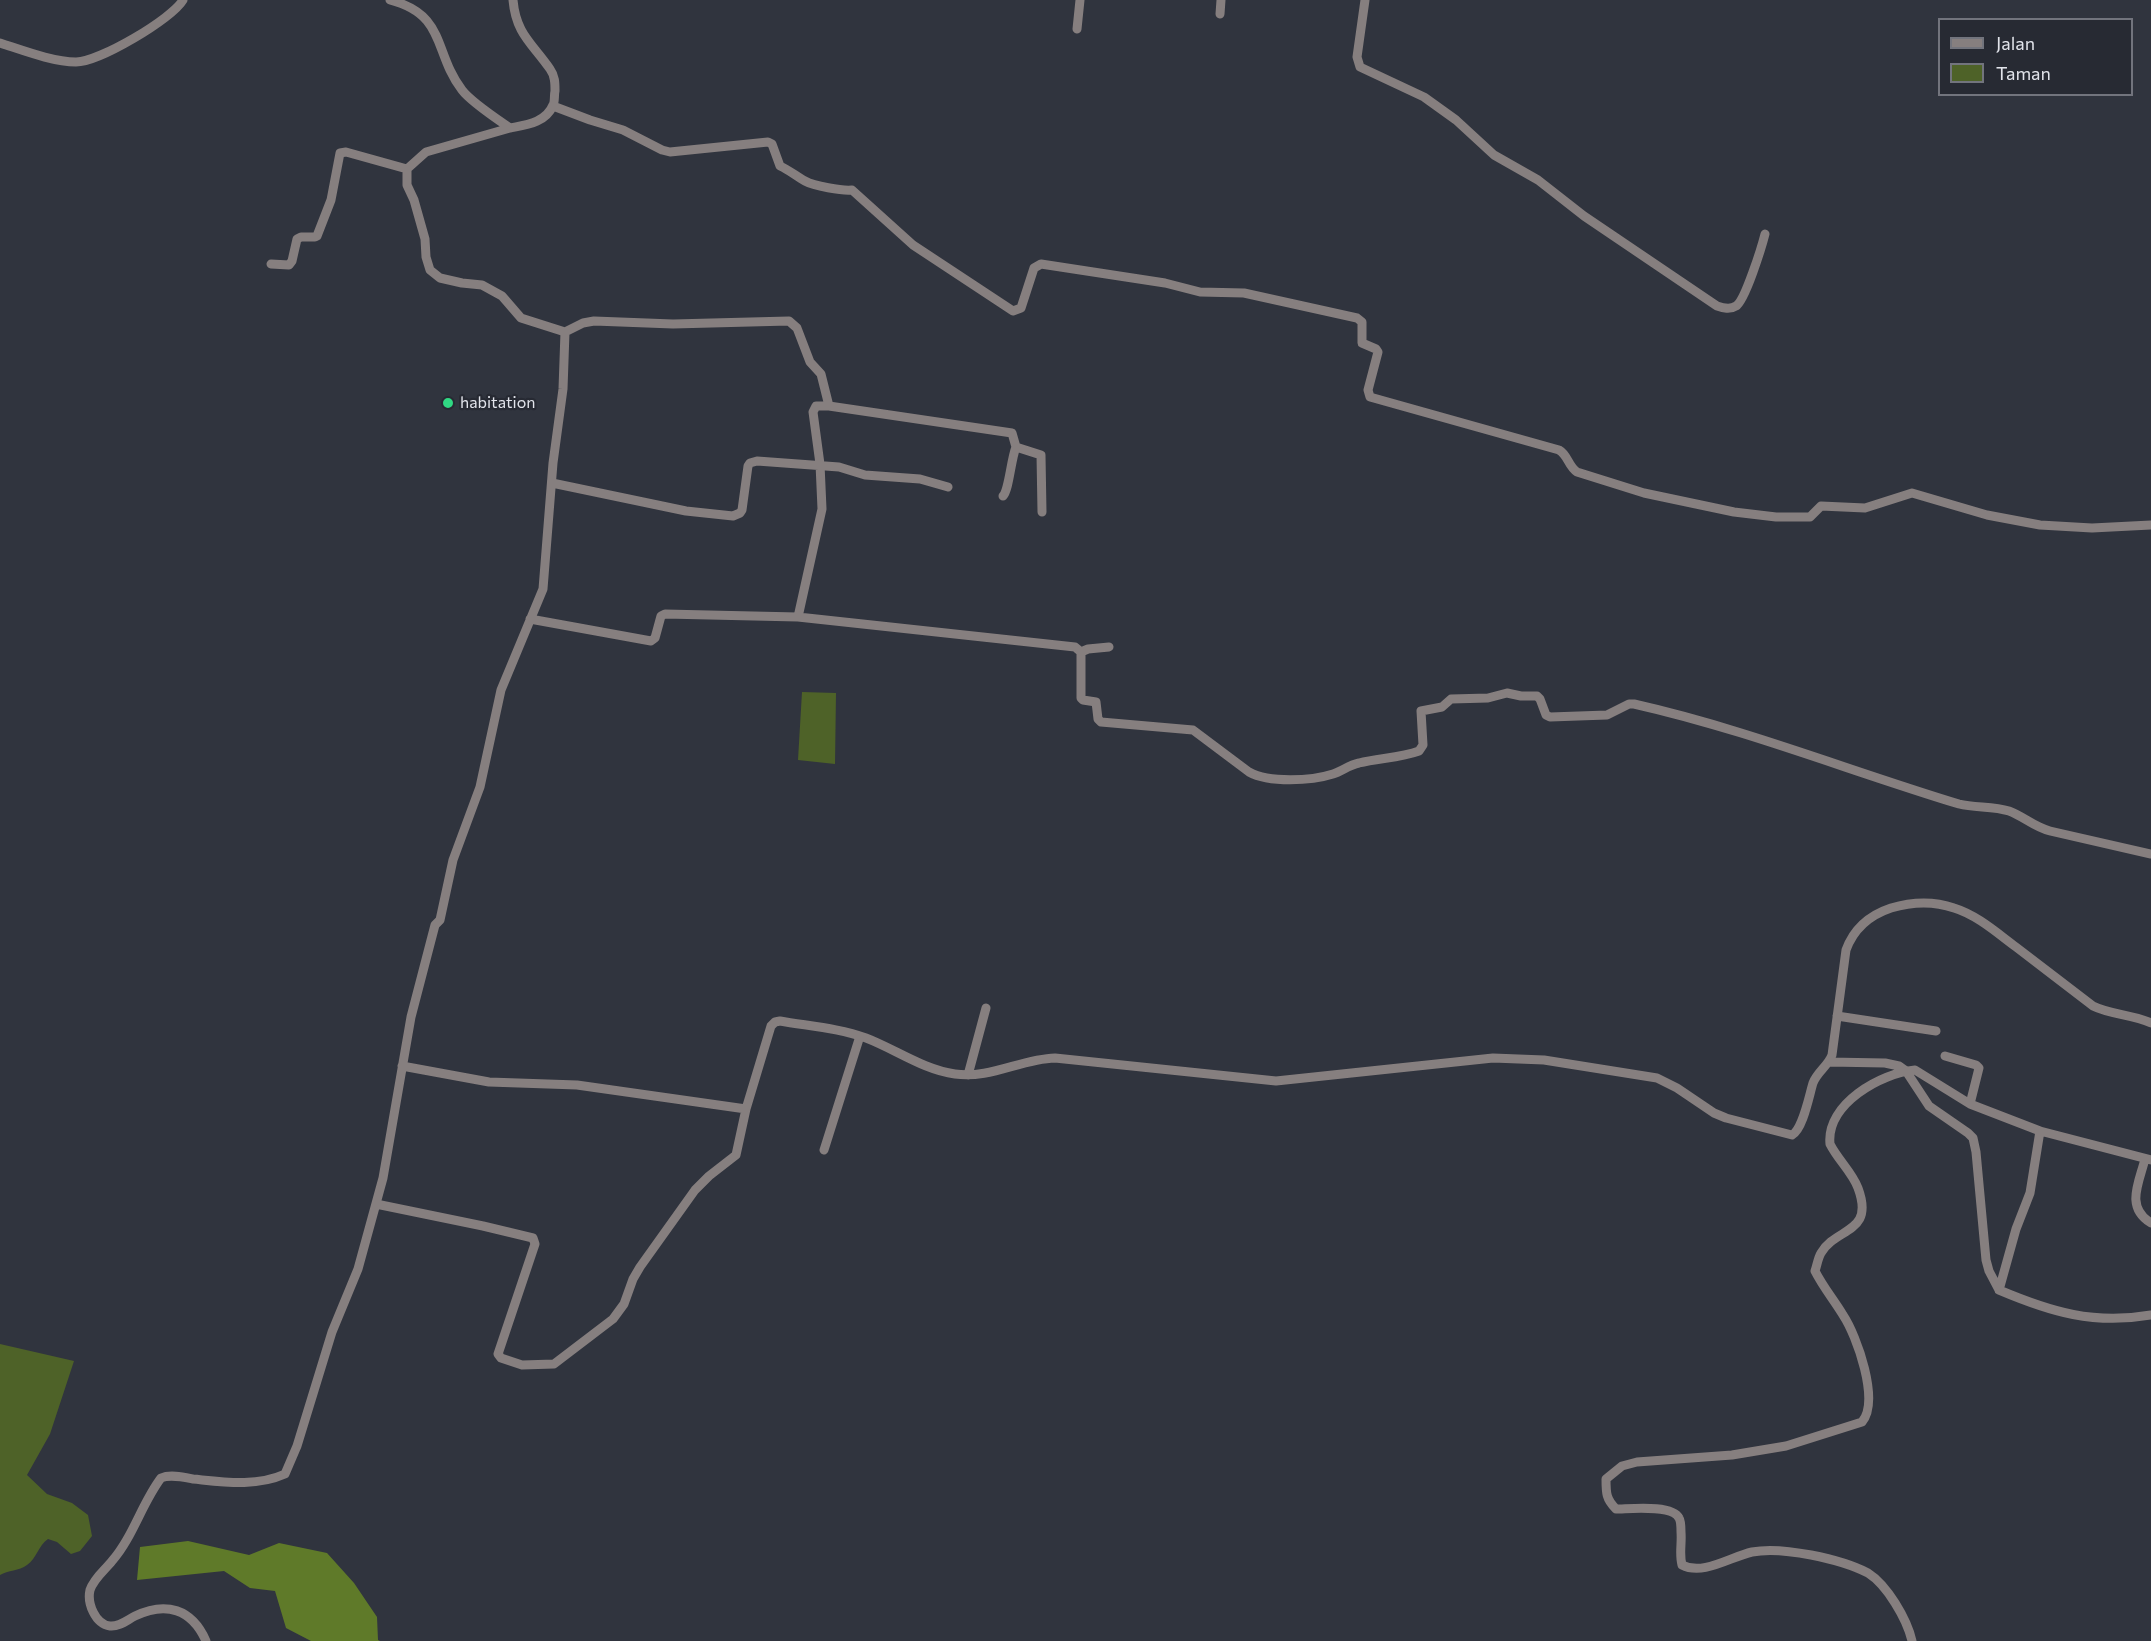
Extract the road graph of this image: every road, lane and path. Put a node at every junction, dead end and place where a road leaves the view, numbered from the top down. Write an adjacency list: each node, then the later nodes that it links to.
1 (183, 0): 9 (street)
2 (390, 0): 11 (street)
3 (513, 0): 10 (street)
4 (1080, 0): 8 (street)
5 (1221, 0): 7 (street)
6 (1365, 0): 13 (street)
7 (1220, 14)
8 (1077, 29)
9 (0, 43)
10 (554, 106): 11 (street); 23 (street)
11 (510, 128): 12 (street)
12 (407, 169): 14 (street); 15 (street)
13 (1765, 234)
14 (271, 264)
15 (565, 332): 16 (street); 19 (street)
16 (829, 406): 17 (street); 18 (street)
17 (1017, 447): 21 (street); 22 (street)
18 (820, 464): 19 (street); 20 (street); 24 (street)
19 (552, 483): 25 (street)
20 (948, 487)
21 (1003, 496)
22 (1042, 512)
23 (2151, 525)
24 (798, 617): 25 (street); 27 (street)
25 (530, 619): 36 (street)
26 (1109, 647): 27 (street)
27 (1081, 652): 28 (street)
28 (2151, 855)
29 (986, 1008): 38 (street)
30 (1837, 1016): 31 (street); 32 (street); 35 (street)
31 (2151, 1023)
32 (1936, 1031)
33 (860, 1036): 38 (street); 40 (street); 42 (street)
34 (1945, 1056): 39 (street)
35 (1829, 1062): 37 (street); 38 (street)
36 (402, 1066): 40 (street); 44 (street)
37 (1906, 1071): 39 (street); 46 (street); 49 (street)
38 (968, 1075)
39 (1970, 1104): 41 (street)
40 (746, 1109): 44 (street)
41 (2040, 1131): 43 (street); 46 (street)
42 (824, 1150)
43 (2148, 1159): 45 (street)
44 (376, 1204): 48 (street)
45 (2151, 1223)
46 (1999, 1290): 47 (street)
47 (2151, 1315)
48 (206, 1641)
49 (1912, 1641)

